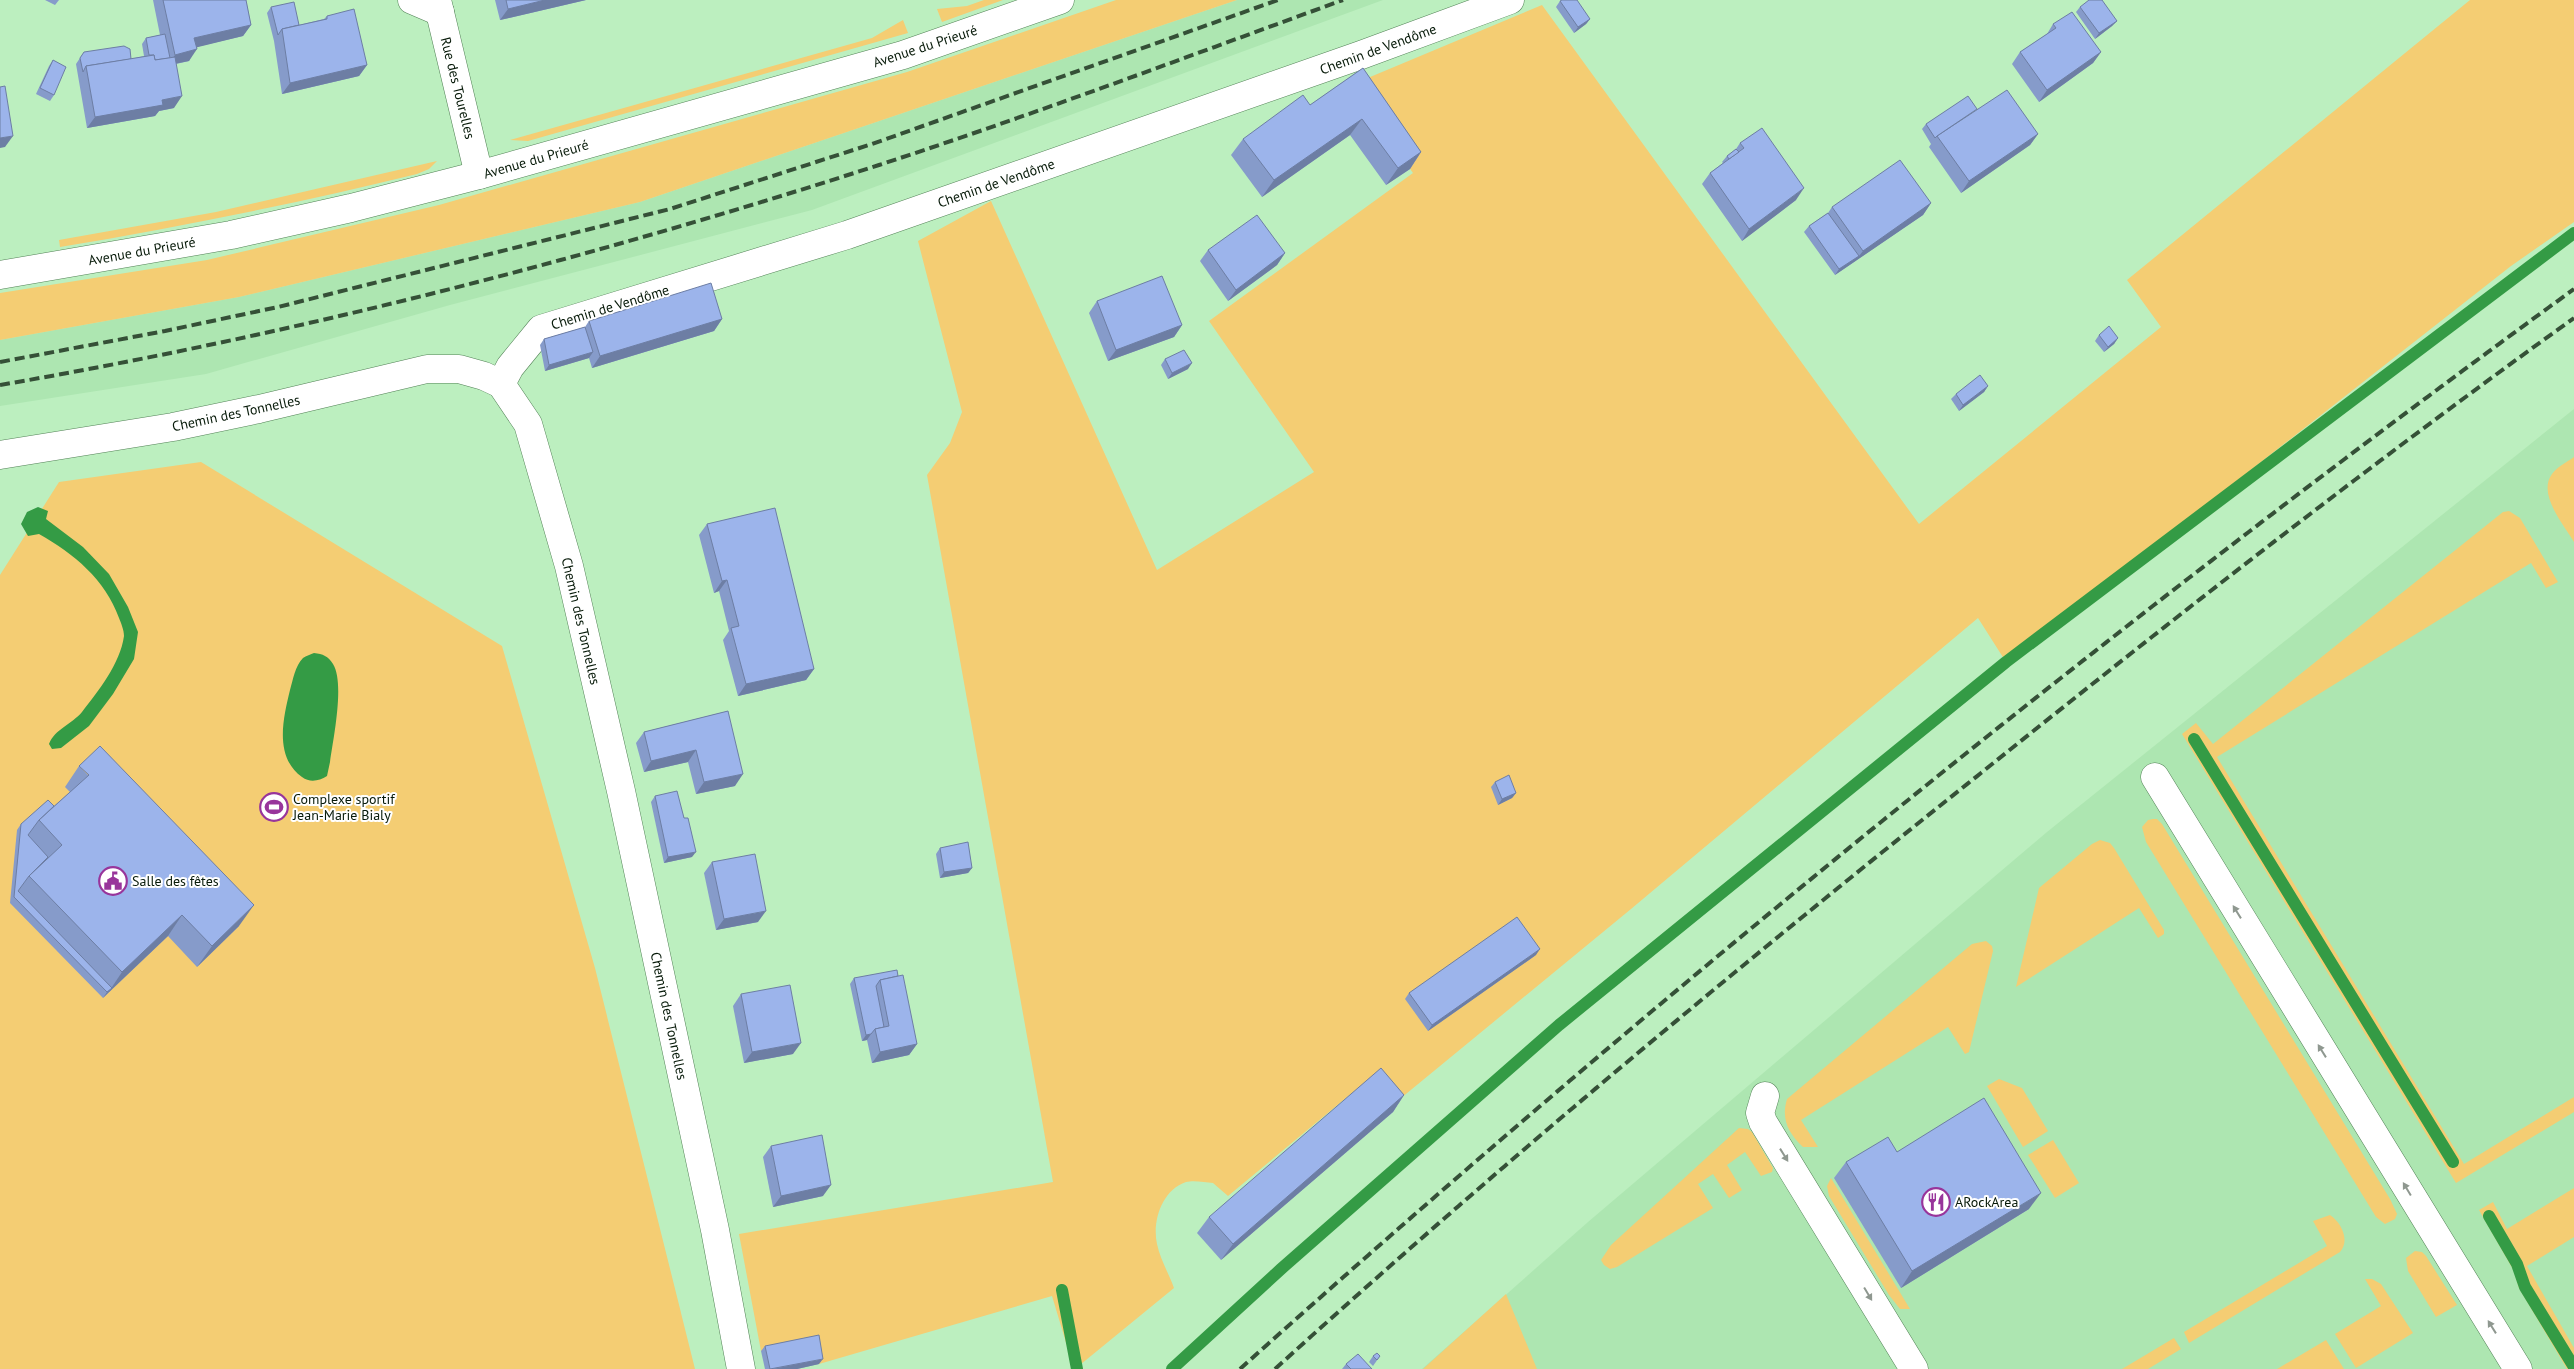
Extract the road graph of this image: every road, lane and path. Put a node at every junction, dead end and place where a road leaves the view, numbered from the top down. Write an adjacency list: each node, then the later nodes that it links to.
1 (412, 0): 4 (street)
2 (1060, 0): 5 (street, Avenue du Prieuré)
3 (1510, 0): 7 (street, Chemin de Vendôme)
4 (439, 6): 5 (street, Rue des Tourelles)
5 (479, 175): 6 (street, Avenue du Prieuré)
6 (0, 275)
7 (501, 384): 8 (street, Chemin des Tonnelles); 11 (street, Chemin des Tonnelles)
8 (0, 455)
9 (2155, 777): 13 (street, one-way to 9)
10 (1765, 1096): 12 (street, one-way to 12)
11 (741, 1369)
12 (1914, 1369)
13 (2518, 1369)

